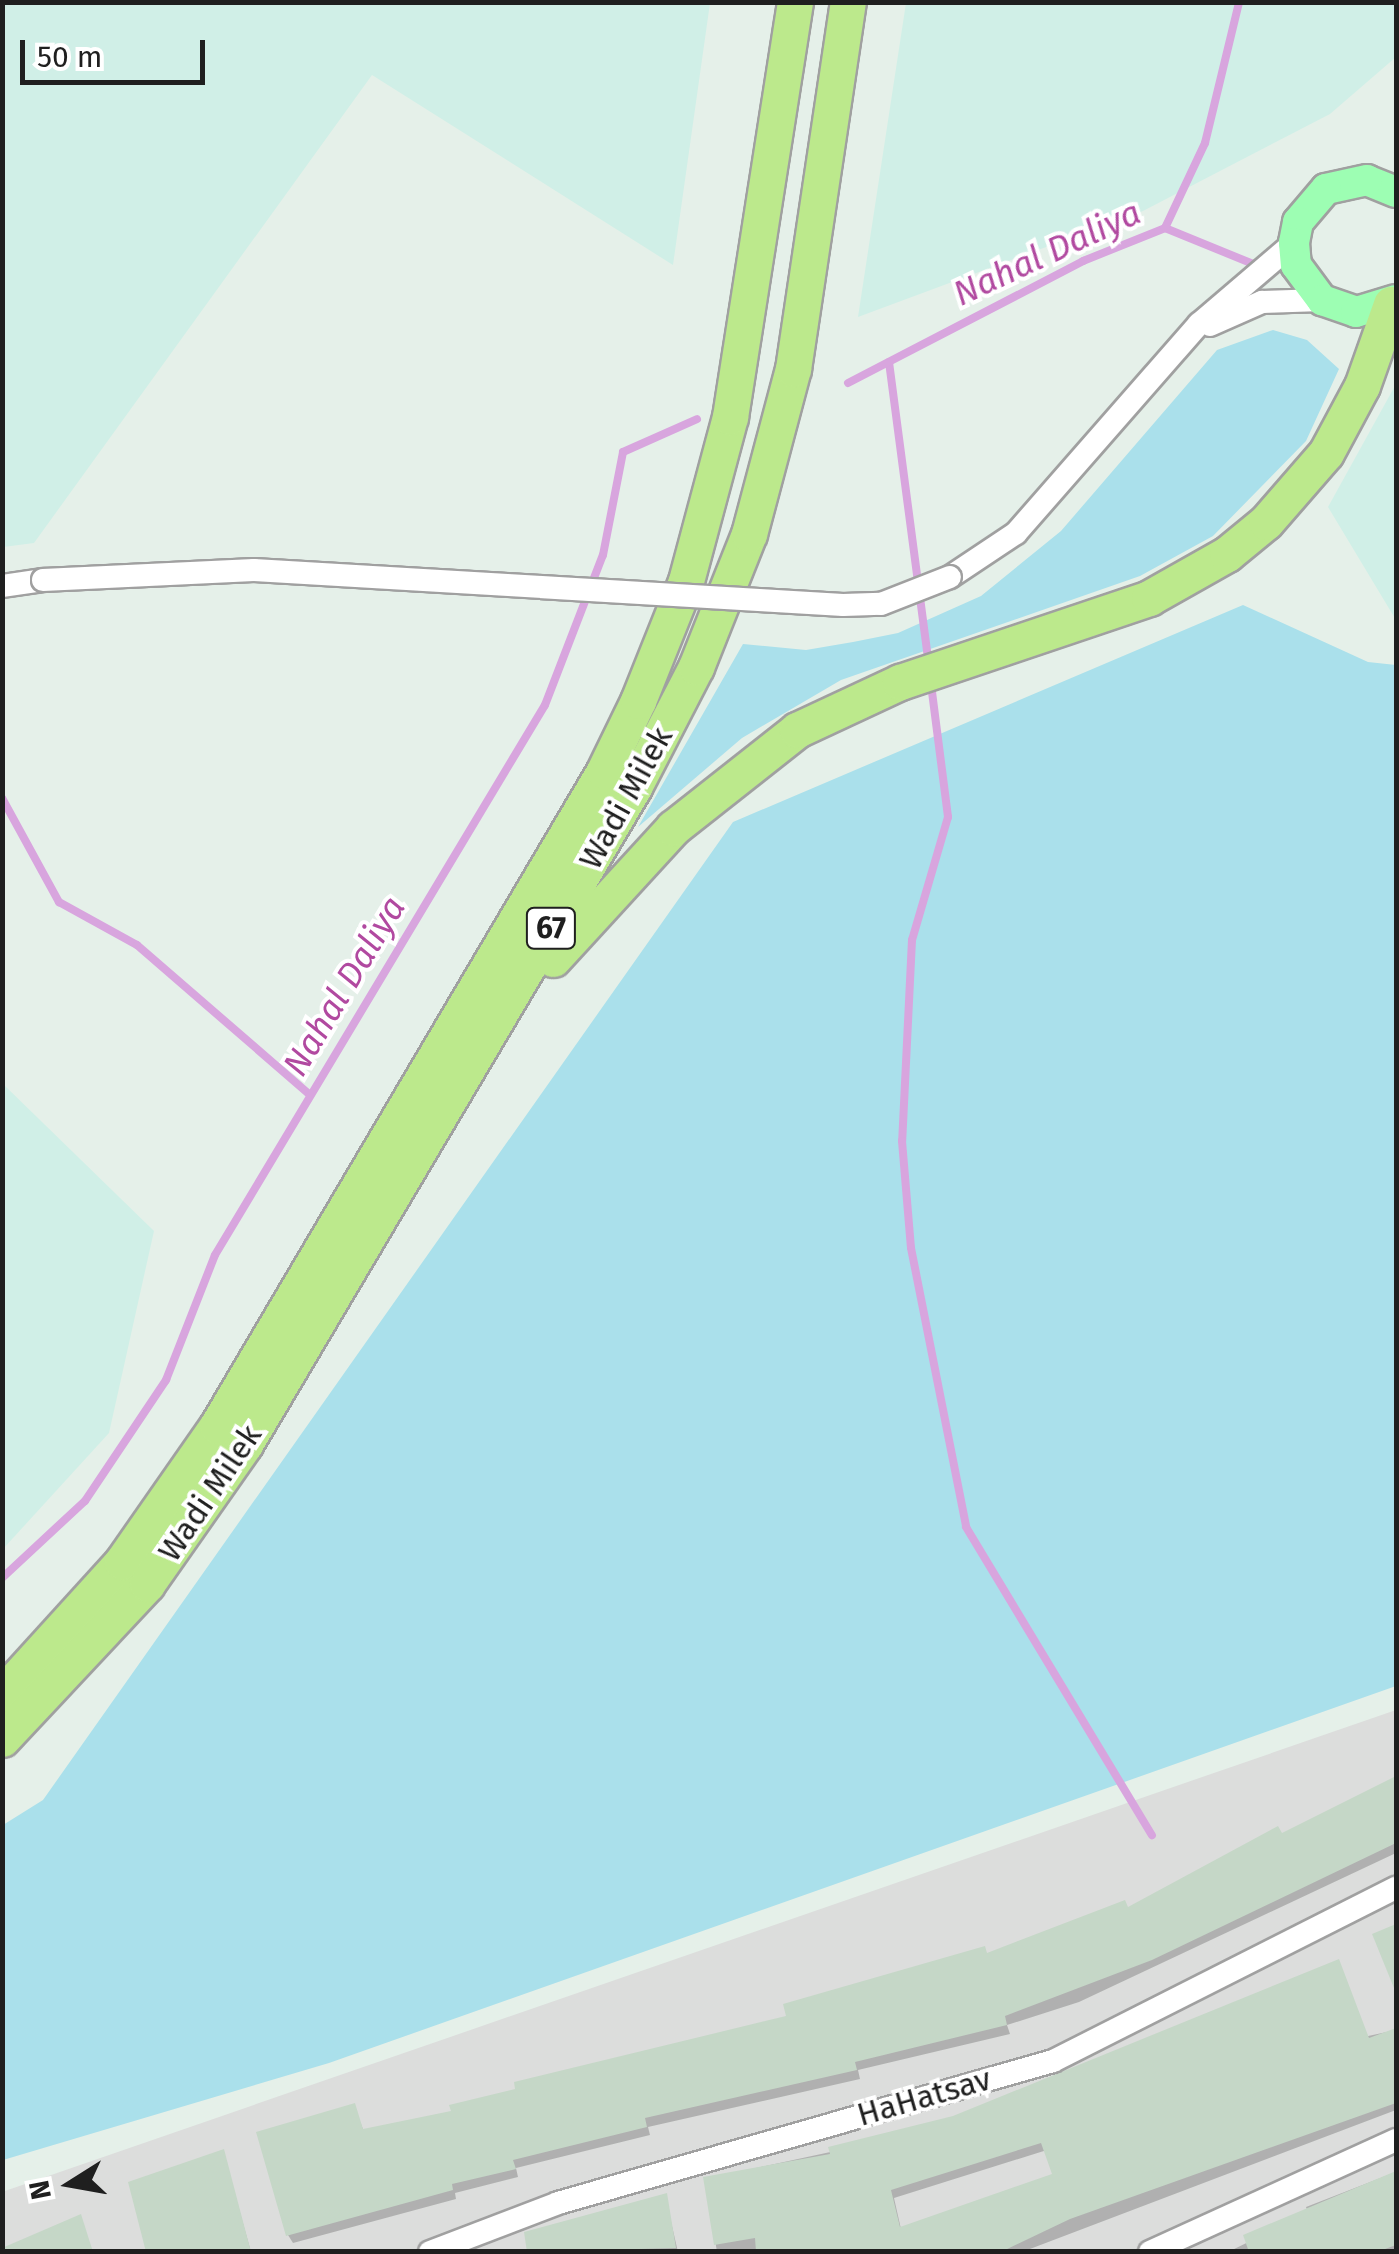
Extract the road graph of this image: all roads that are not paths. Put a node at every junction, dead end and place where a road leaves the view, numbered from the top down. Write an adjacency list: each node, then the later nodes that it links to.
1 (795, 2): 10 (highway, Wadi Milek / 67)
2 (848, 2): 9 (highway, Wadi Milek / 67)
3 (1396, 192): 4 (main road)
4 (1294, 243): 5 (main road); 7 (street)
5 (1322, 300): 6 (main road); 7 (street)
6 (1394, 302): 9 (highway)
7 (1176, 352): 8 (street, bridge)
8 (2, 586)
9 (433, 1126): 11 (highway, Wadi Milek / 67)
10 (2, 1694)
11 (2, 1740)
12 (1396, 1888): 14 (street, HaHatsav)
13 (1396, 2140): 15 (street)
14 (430, 2252)
15 (1150, 2252)

